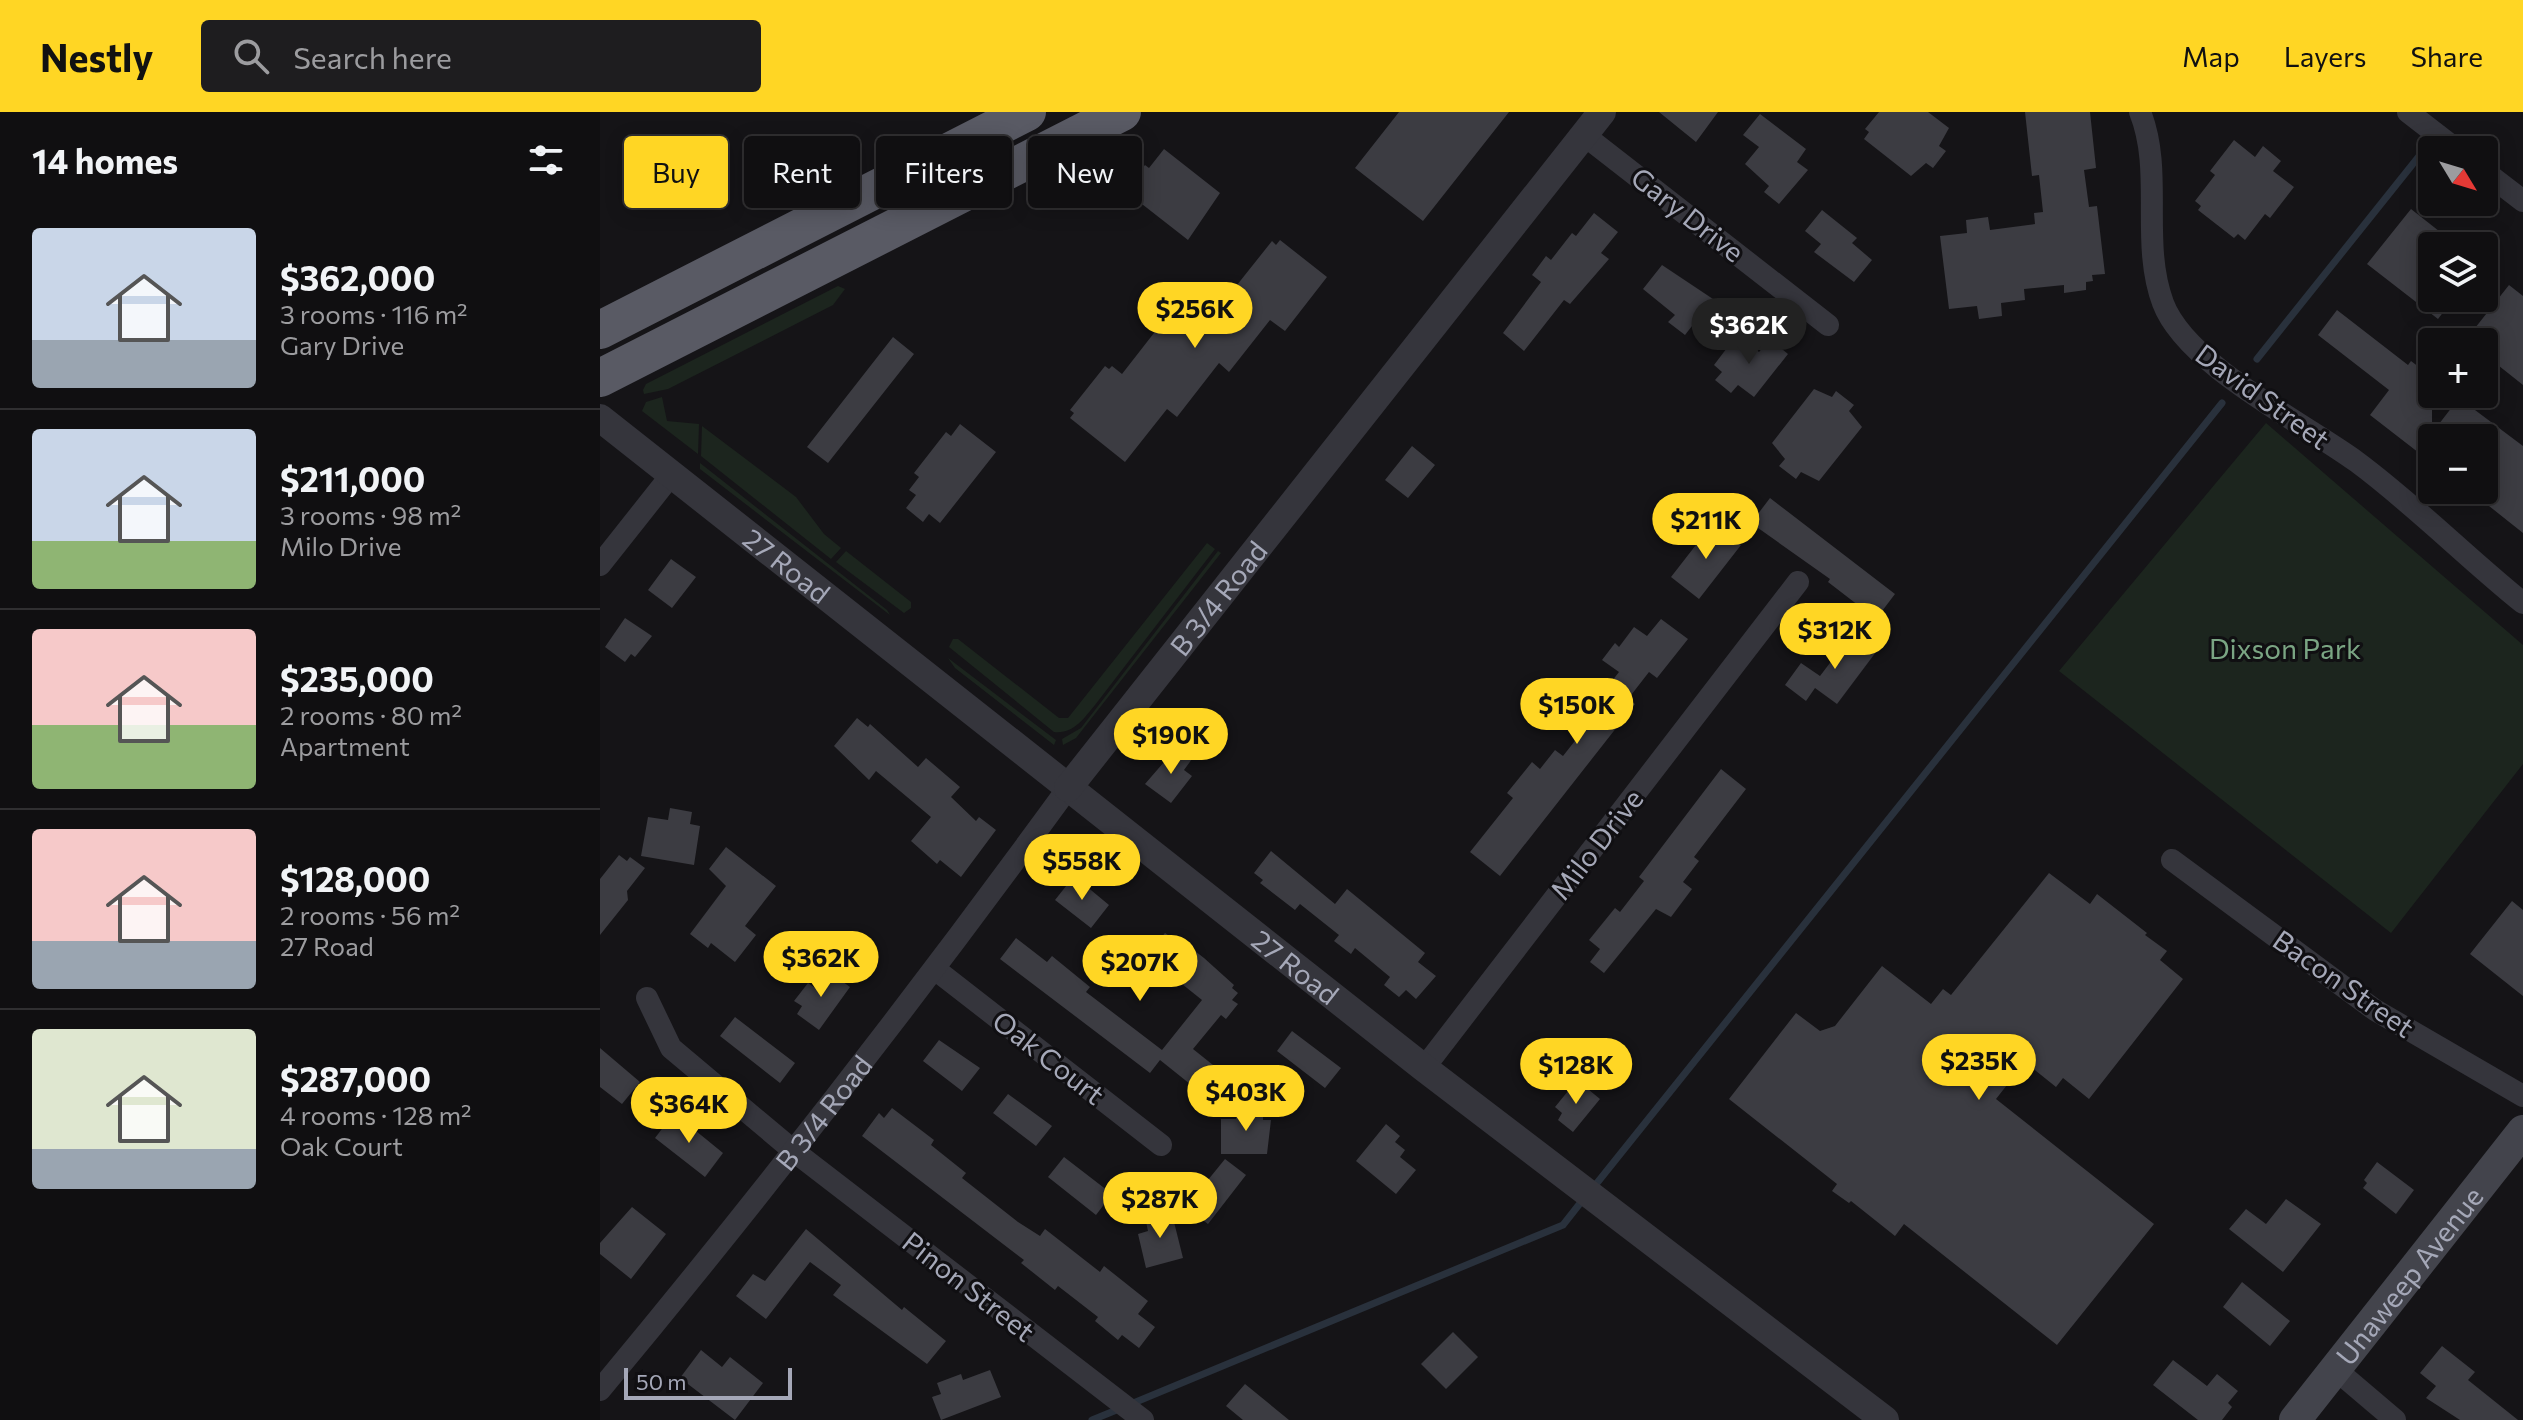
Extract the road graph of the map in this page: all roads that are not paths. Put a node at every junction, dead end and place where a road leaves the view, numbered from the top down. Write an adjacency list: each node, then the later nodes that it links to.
1 (1027, 112): 11 (highway)
2 (1122, 112): 12 (highway)
3 (1602, 112): 6 (street, B 3/4 Road)
4 (2140, 112): 17 (street, David Street)
5 (2408, 112): 7 (street)
6 (1584, 135): 10 (street, Gary Drive); 18 (street, B 3/4 Road)
7 (2439, 136)
8 (2498, 182): 9 (street)
9 (2523, 201)
10 (1828, 325)
11 (600, 330)
12 (600, 378)
13 (600, 418): 14 (street, 27 Road)
14 (672, 474): 15 (street); 18 (street, 27 Road)
15 (600, 565)
16 (1798, 582): 22 (street, Milo Drive)
17 (2523, 603)
18 (1068, 788): 20 (street, B 3/4 Road); 22 (street, 27 Road)
19 (2172, 860): 23 (street, Bacon Street)
20 (936, 970): 25 (street, Oak Court); 26 (street, B 3/4 Road)
21 (647, 998): 26 (street, Pinon Street)
22 (1424, 1068): 30 (street, 27 Road)
23 (2523, 1096)
24 (2523, 1131): 27 (main road, Unaweep Avenue)
25 (1161, 1145)
26 (795, 1152): 28 (street, B 3/4 Road); 29 (street, Pinon Street)
27 (2335, 1369): 31 (main road, Unaweep Avenue); 32 (street)
28 (600, 1390)
29 (1143, 1420)
30 (1885, 1420)
31 (2295, 1420)
32 (2395, 1420)

